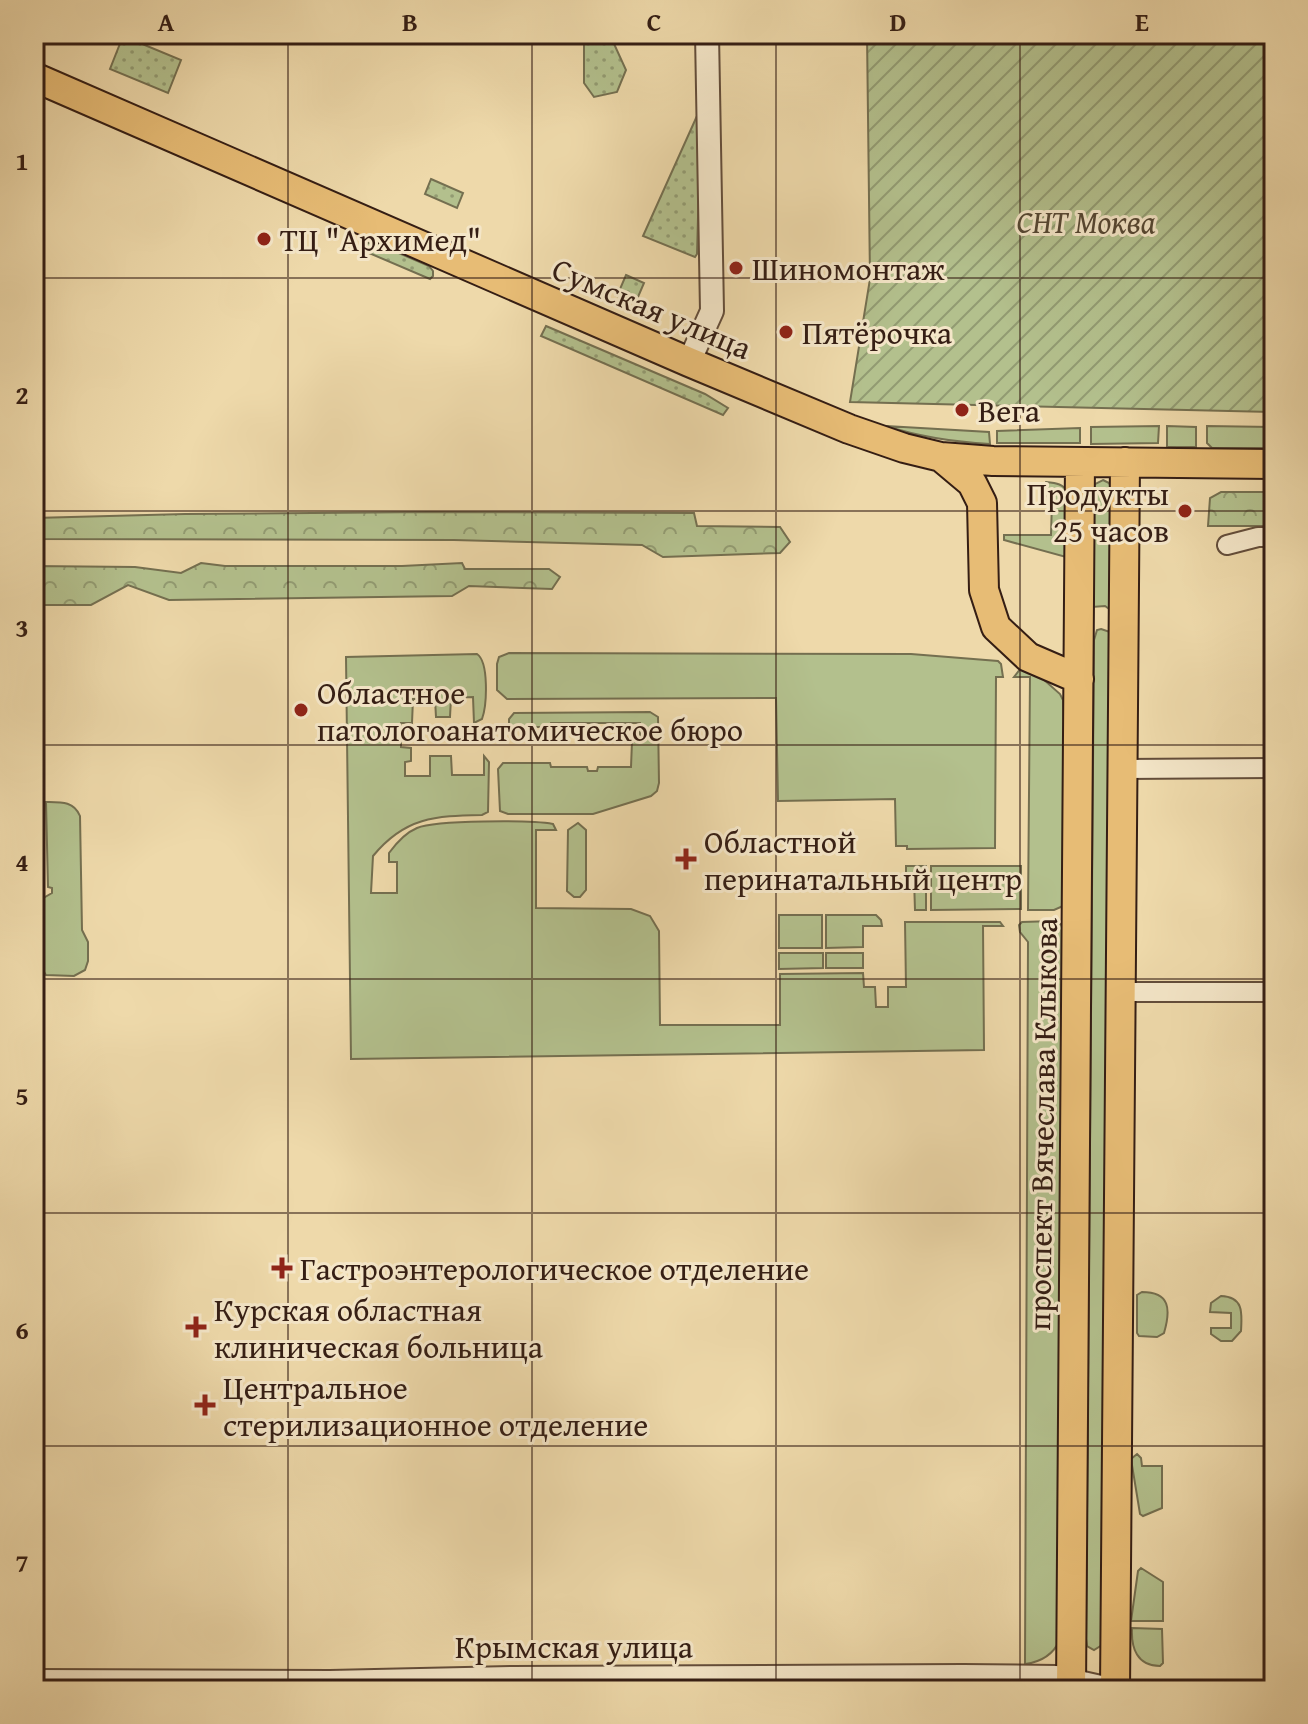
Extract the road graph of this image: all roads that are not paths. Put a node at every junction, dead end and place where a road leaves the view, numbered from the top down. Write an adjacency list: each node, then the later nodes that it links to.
1 (707, 34): 3 (street)
2 (34, 77): 3 (main road, Сумская улица)
3 (689, 362): 4 (main road, Сумская улица)
4 (941, 457): 5 (main road, Сумская улица); 12 (main road)
5 (1080, 462): 6 (main road, Сумская улица); 11 (main road, проспект Вячеслава Клыкова)
6 (1125, 462): 7 (main road, Сумская улица); 10 (main road)
7 (1274, 464)
8 (1274, 537): 9 (street)
9 (1227, 545)
10 (1124, 640): 11 (main road); 14 (main road)
11 (1080, 643): 12 (main road, проспект Вячеслава Клыкова)
12 (1079, 679): 17 (main road, проспект Вячеслава Клыкова)
13 (1274, 768): 14 (street)
14 (1123, 769): 15 (main road)
15 (1121, 992): 16 (street); 18 (main road)
16 (1274, 992)
17 (1072, 1641): 18 (main road); 20 (main road, проспект Вячеслава Клыкова)
18 (1115, 1641): 21 (main road)
19 (34, 1681): 20 (street, Крымская улица)
20 (1071, 1685): 21 (street, Крымская улица)
21 (1114, 1690)

